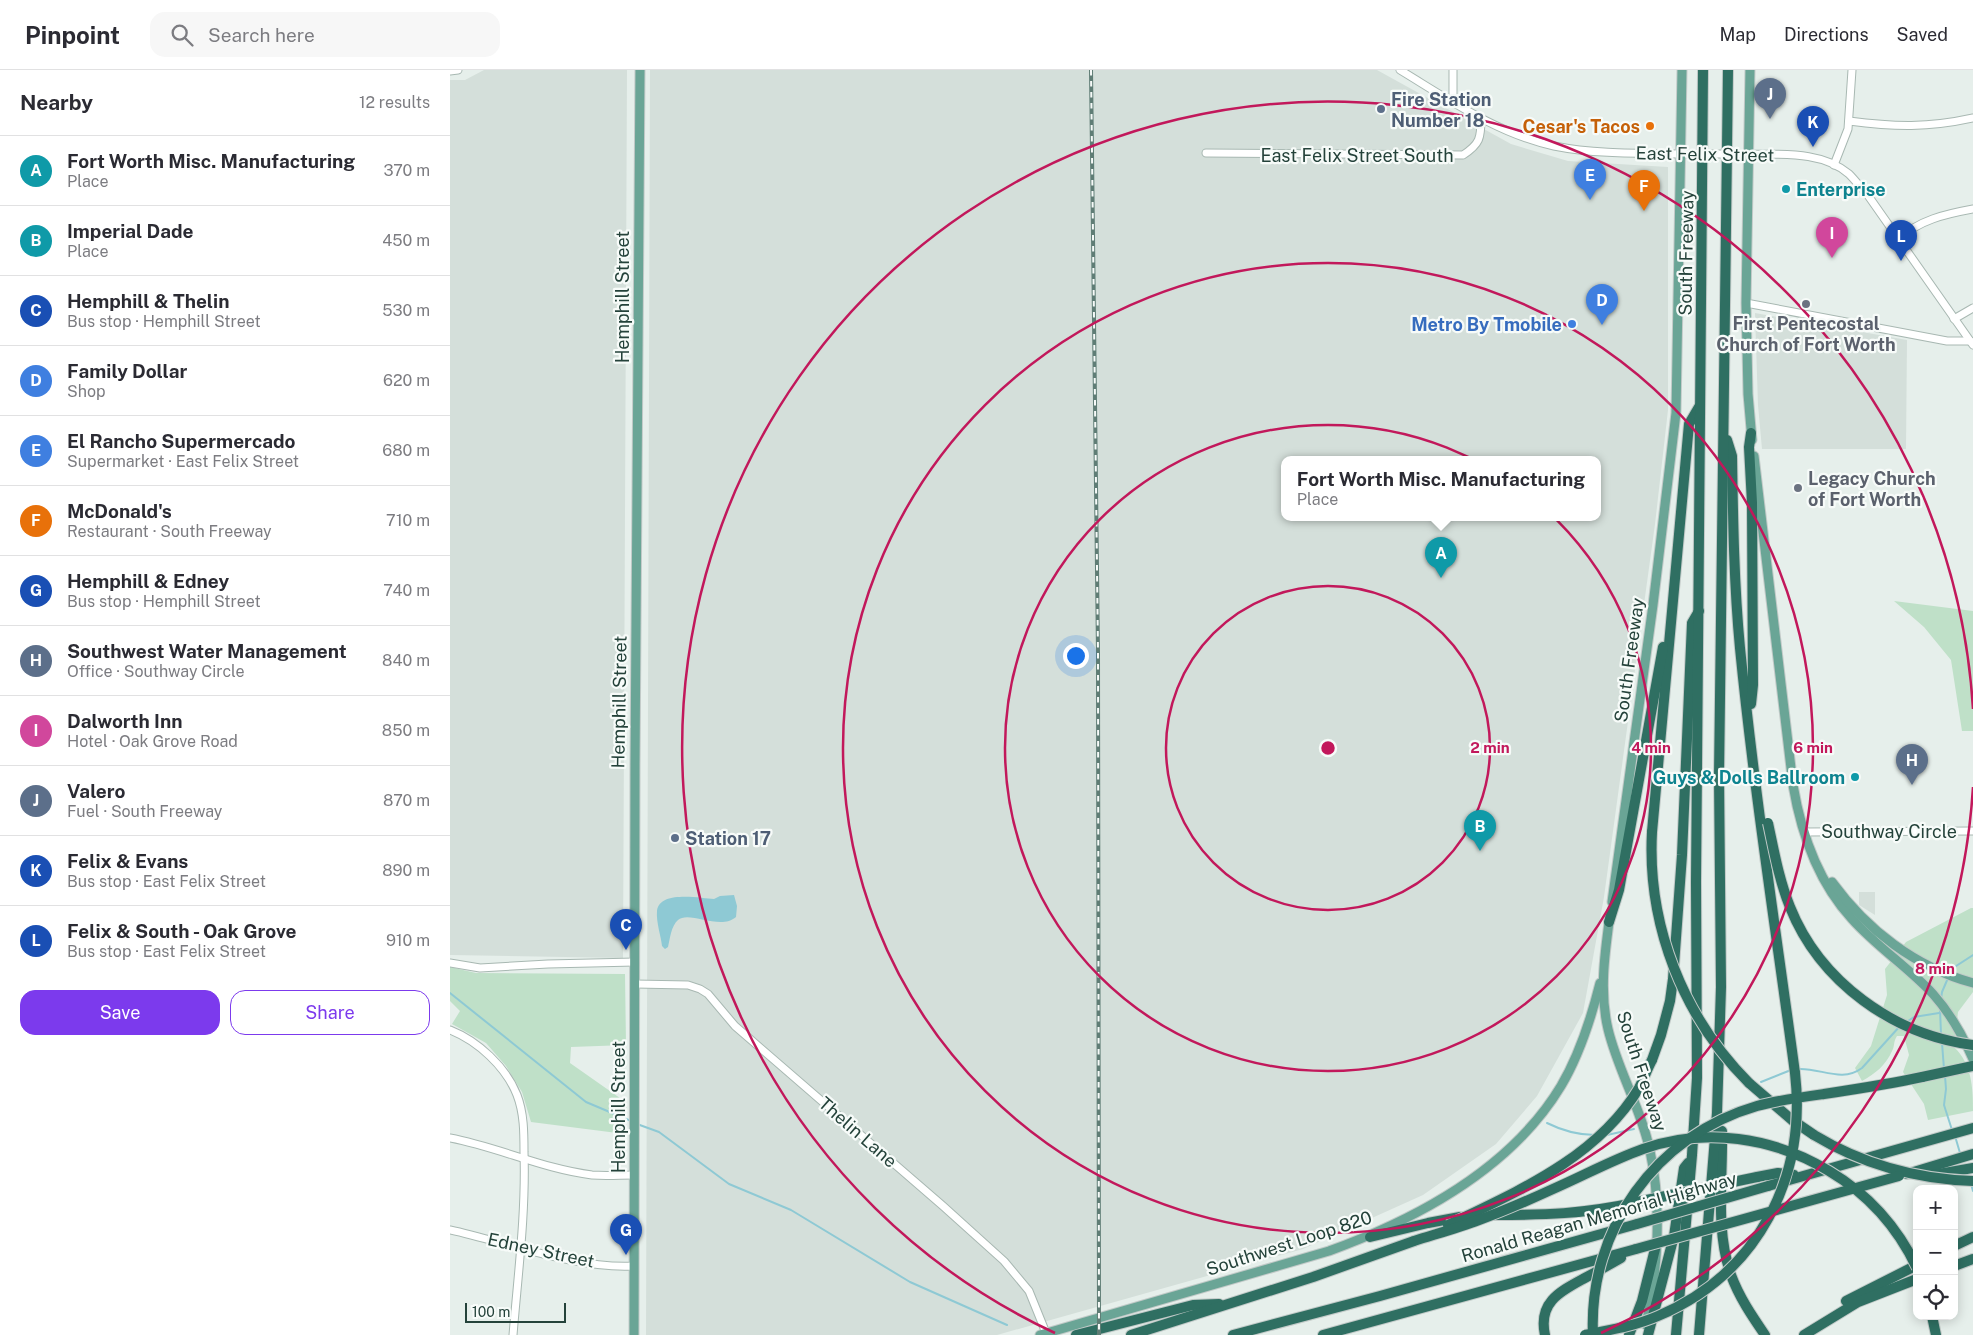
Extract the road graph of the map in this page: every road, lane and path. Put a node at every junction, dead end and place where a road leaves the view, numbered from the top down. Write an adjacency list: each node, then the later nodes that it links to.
1 (458, 70): 9 (street)
2 (1400, 70): 11 (street, East Felix Street)
3 (1453, 70): 11 (street)
4 (1682, 70): 16 (main road, South Freeway)
5 (1703, 70): 25 (highway, South Freeway)
6 (1728, 70): 26 (highway)
7 (1750, 70): 17 (main road)
8 (1852, 70): 14 (street)
9 (450, 71)
10 (640, 72): 36 (main road, Hemphill Street)
11 (1453, 102): 12 (street, East Felix Street)
12 (1481, 118): 15 (street, East Felix Street South); 16 (street, East Felix Street)
13 (1973, 118): 14 (street)
14 (1849, 121): 18 (street)
15 (1206, 153)
16 (1687, 153): 17 (street, East Felix Street, bridge); 34 (main road, South Freeway)
17 (1744, 154): 18 (street, East Felix Street); 21 (main road)
18 (1834, 165): 20 (street, East Felix Street)
19 (1973, 209): 20 (street)
20 (1898, 240): 23 (street, East Felix Street)
21 (1746, 303): 24 (street); 27 (main road)
22 (1973, 308): 23 (street)
23 (1954, 319): 24 (street, East Felix Street)
24 (1972, 343)
25 (1700, 407): 28 (highway); 29 (highway, South Freeway)
26 (1724, 430): 30 (highway); 45 (highway)
27 (1751, 433): 30 (highway); 33 (main road)
28 (1674, 579): 34 (highway); 55 (highway, bridge)
29 (1700, 611): 49 (highway, South Freeway); 59 (highway, bridge)
30 (1749, 723): 31 (highway)
31 (1764, 823): 42 (highway, bridge); 81 (highway, bridge)
32 (1973, 831): 33 (street, Southway Circle)
33 (1805, 832): 35 (main road)
34 (1609, 922): 38 (main road, South Freeway)
35 (1883, 943): 39 (main road); 43 (main road)
36 (635, 962): 37 (street); 40 (main road, Hemphill Street)
37 (450, 963)
38 (1603, 973): 57 (main road, Southwest Loop 820); 63 (main road, South Freeway)
39 (1973, 983)
40 (635, 984): 52 (main road, Hemphill Street); 73 (street, Thelin Lane)
41 (450, 1030): 50 (street)
42 (1973, 1045)
43 (1973, 1059)
44 (1973, 1066): 82 (highway, bridge)
45 (1717, 1113): 87 (highway); 88 (highway)
46 (1973, 1128): 53 (highway, Ronald Reagan Memorial Highway, bridge)
47 (450, 1138): 50 (street)
48 (1973, 1154): 54 (highway, bridge)
49 (1692, 1155): 85 (highway); 86 (highway, South Freeway)
50 (524, 1158): 52 (street); 61 (street)
51 (1973, 1168): 54 (highway, bridge)
52 (634, 1175): 67 (main road, Hemphill Street)
53 (1802, 1176): 57 (highway, bridge); 78 (highway, Ronald Reagan Memorial Highway, bridge)
54 (1899, 1176): 62 (highway, bridge)
55 (1973, 1182)
56 (450, 1230): 61 (street, Edney Street)
57 (1370, 1237): 73 (main road, Southwest Loop 820)
58 (1973, 1237): 60 (highway)
59 (1414, 1241): 64 (highway, bridge); 70 (highway)
60 (1958, 1244)
61 (520, 1247): 67 (street, Edney Street); 74 (street)
62 (1636, 1249): 79 (highway); 80 (highway)
63 (1655, 1249): 83 (highway); 84 (main road, South Freeway)
64 (1913, 1259)
65 (1973, 1259): 66 (highway)
66 (1958, 1265)
67 (632, 1266): 75 (main road, Hemphill Street)
68 (1913, 1268): 72 (highway)
69 (1913, 1281): 72 (highway)
70 (1230, 1303): 76 (highway); 77 (highway)
71 (1933, 1320): 90 (highway)
72 (1812, 1328): 89 (highway)
73 (1043, 1334)
74 (513, 1335)
75 (634, 1335)
76 (1076, 1335)
77 (1131, 1335)
78 (1233, 1335)
79 (1323, 1335)
80 (1545, 1335)
81 (1585, 1335)
82 (1592, 1335)
83 (1630, 1335)
84 (1643, 1335)
85 (1648, 1335)
86 (1676, 1335)
87 (1699, 1335)
88 (1765, 1335)
89 (1804, 1335)
90 (1936, 1335)

